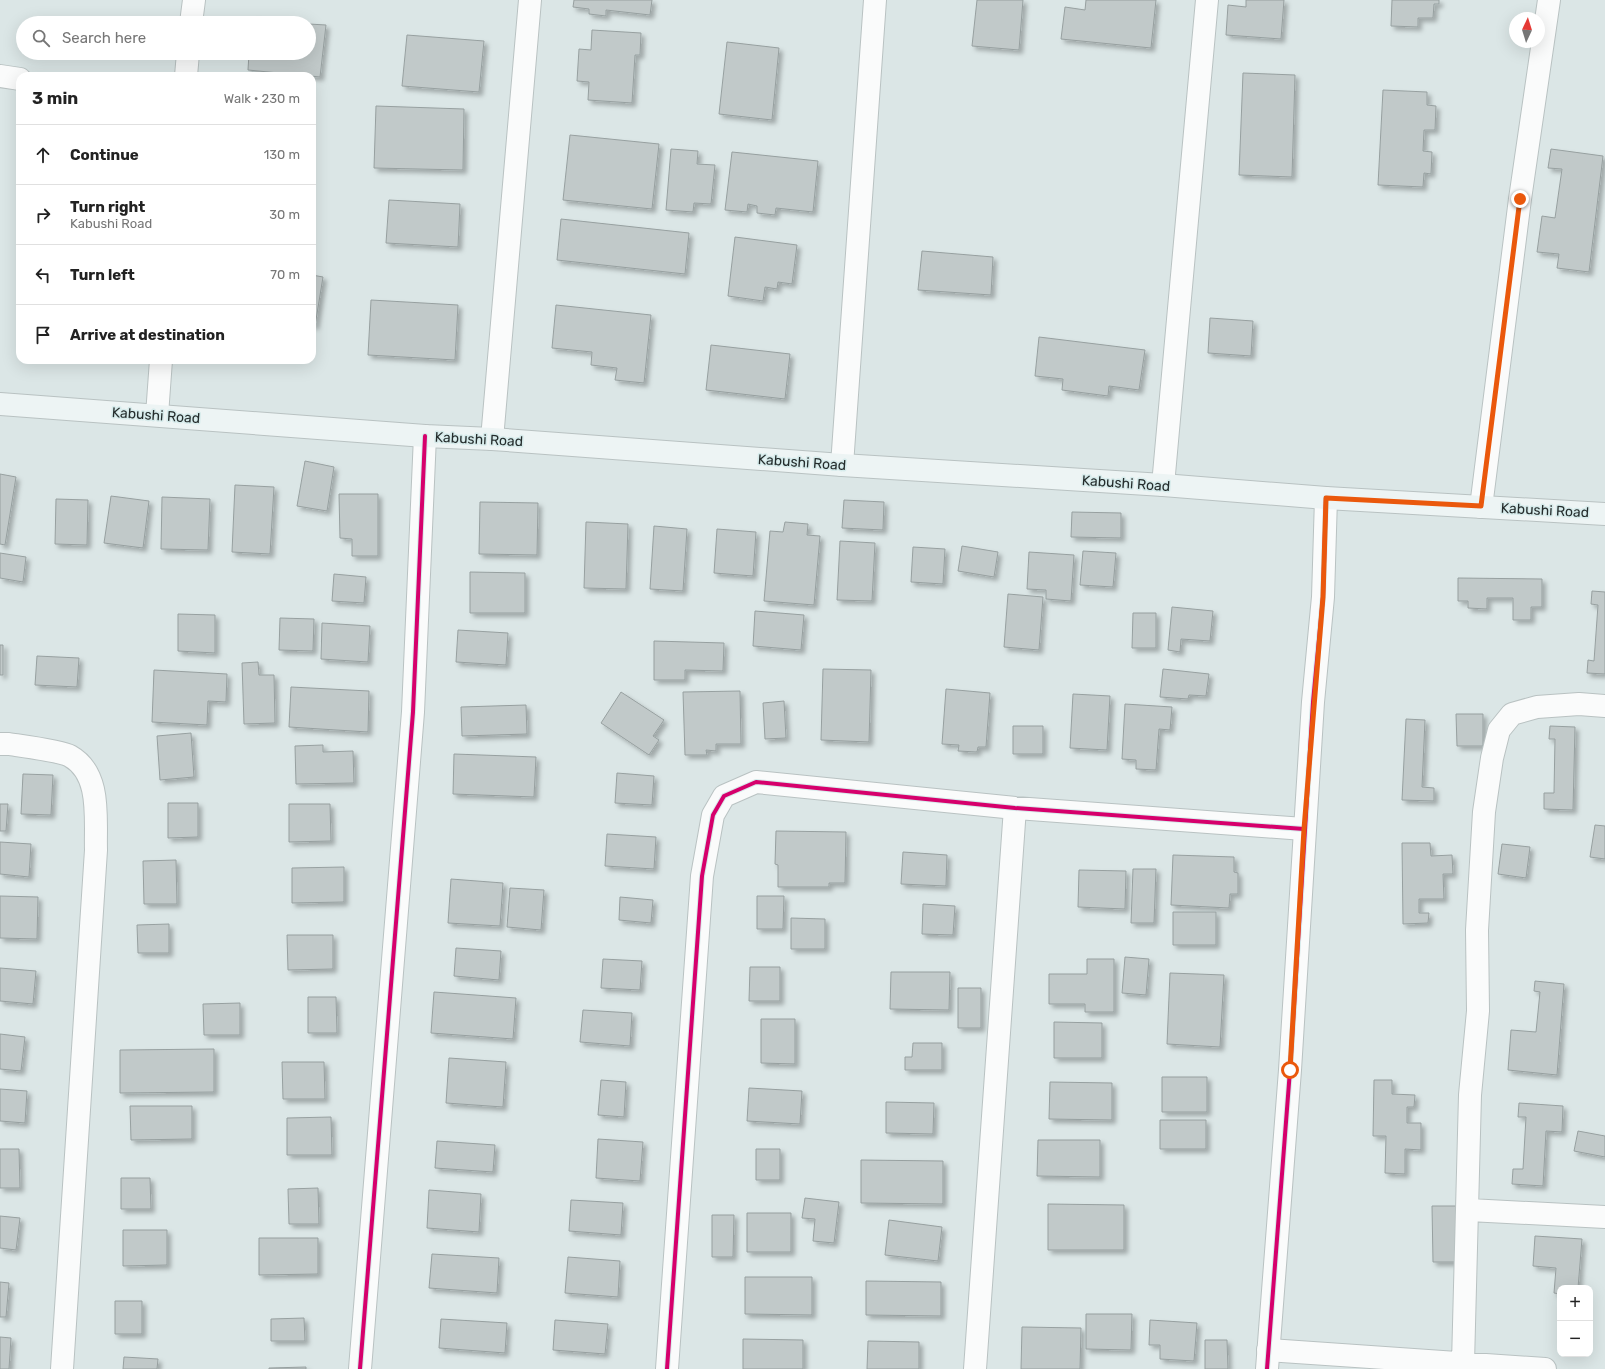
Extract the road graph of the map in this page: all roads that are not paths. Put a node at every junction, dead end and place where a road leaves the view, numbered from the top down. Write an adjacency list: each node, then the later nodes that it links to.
1 (194, 0): 6 (street)
2 (530, 0): 15 (street)
3 (875, 0): 16 (street)
4 (1207, 0): 17 (street)
5 (1550, 0): 19 (street)
6 (192, 16)
7 (187, 60): 8 (street)
8 (186, 72)
9 (0, 76): 10 (street)
10 (16, 78)
11 (161, 364): 13 (street)
12 (0, 404): 13 (main road, Kabushi Road)
13 (157, 415): 14 (main road, Kabushi Road)
14 (425, 436): 15 (main road, Kabushi Road); 30 (street)
15 (492, 439): 16 (main road, Kabushi Road)
16 (842, 465): 17 (main road, Kabushi Road)
17 (1163, 485): 18 (main road, Kabushi Road)
18 (1326, 498): 19 (main road, Kabushi Road); 24 (street)
19 (1481, 506): 20 (main road, Kabushi Road)
20 (1605, 514)
21 (1605, 706): 25 (street)
22 (0, 744): 29 (street)
23 (1015, 808): 24 (street); 31 (street); 32 (street)
24 (1304, 829): 27 (street)
25 (1469, 1210): 26 (street); 28 (street)
26 (1605, 1217)
27 (1267, 1360): 28 (street)
28 (1463, 1363): 33 (street)
29 (62, 1369)
30 (360, 1369)
31 (667, 1369)
32 (975, 1369)
33 (1538, 1369)

